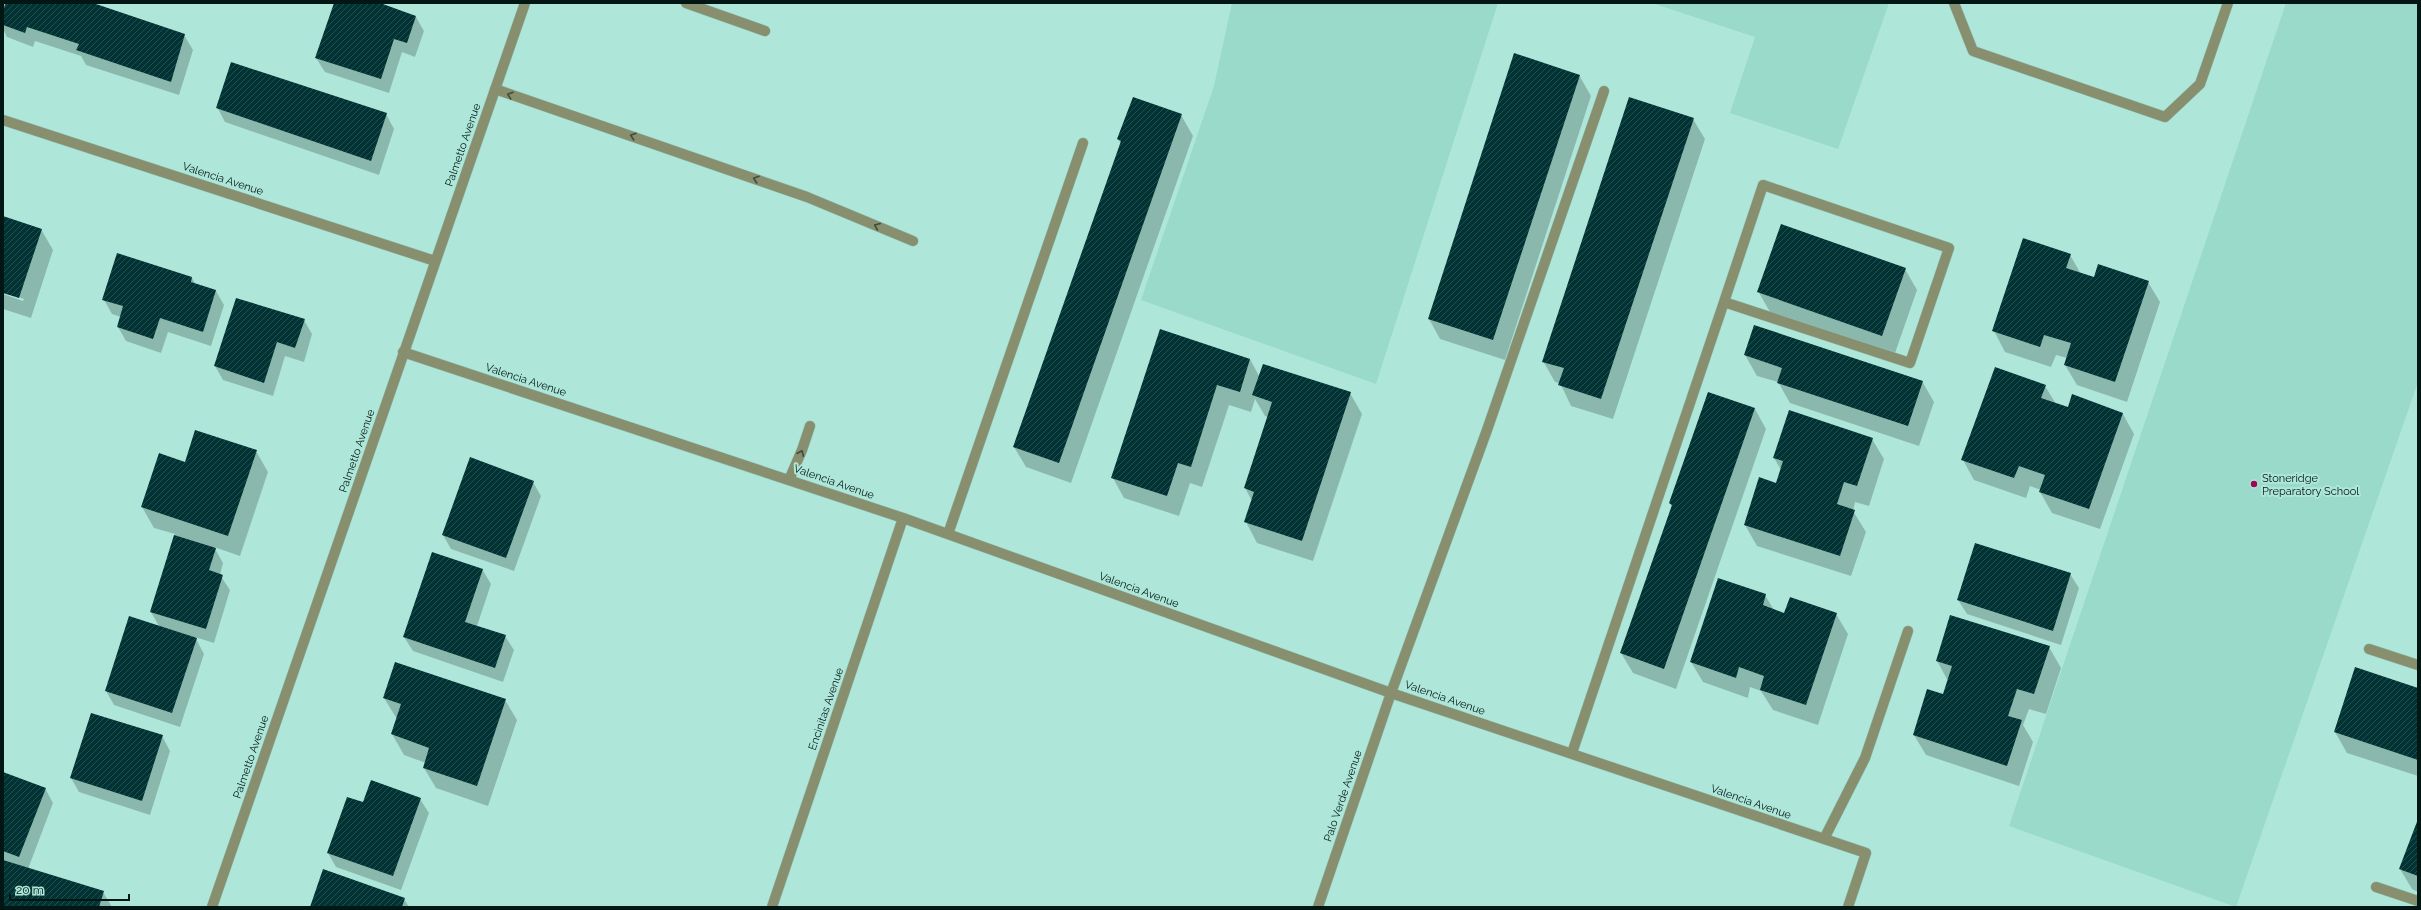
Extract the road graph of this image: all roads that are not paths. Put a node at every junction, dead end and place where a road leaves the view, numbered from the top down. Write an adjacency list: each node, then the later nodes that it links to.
1 (525, 3): 6 (street, Palmetto Avenue)
2 (686, 3): 5 (street)
3 (1954, 3): 4 (street)
4 (2228, 3)
5 (765, 31)
6 (495, 89): 10 (street, one-way to 6); 11 (street, Palmetto Avenue)
7 (1604, 91): 21 (street, Palo Verde Avenue)
8 (3, 120): 11 (street, Valencia Avenue)
9 (1083, 143): 17 (street)
10 (913, 241)
11 (435, 261): 13 (street, Palmetto Avenue)
12 (1724, 302): 12 (street); 22 (street)
13 (403, 352): 15 (street, Valencia Avenue); 26 (street, Palmetto Avenue)
14 (810, 426): 15 (street, one-way to 14)
15 (789, 480): 16 (street, Valencia Avenue)
16 (904, 518): 17 (street, Valencia Avenue); 27 (street, Encinitas Avenue)
17 (948, 534): 21 (street, Valencia Avenue)
18 (1908, 631): 23 (street)
19 (2368, 649): 20 (street)
20 (2418, 665)
21 (1391, 693): 22 (street, Valencia Avenue); 28 (street, Palo Verde Avenue)
22 (1572, 753): 23 (street, Valencia Avenue)
23 (1824, 840): 29 (street, Valencia Avenue)
24 (2376, 887): 25 (street)
25 (2418, 901)
26 (212, 907)
27 (772, 907)
28 (1318, 907)
29 (1848, 907)

